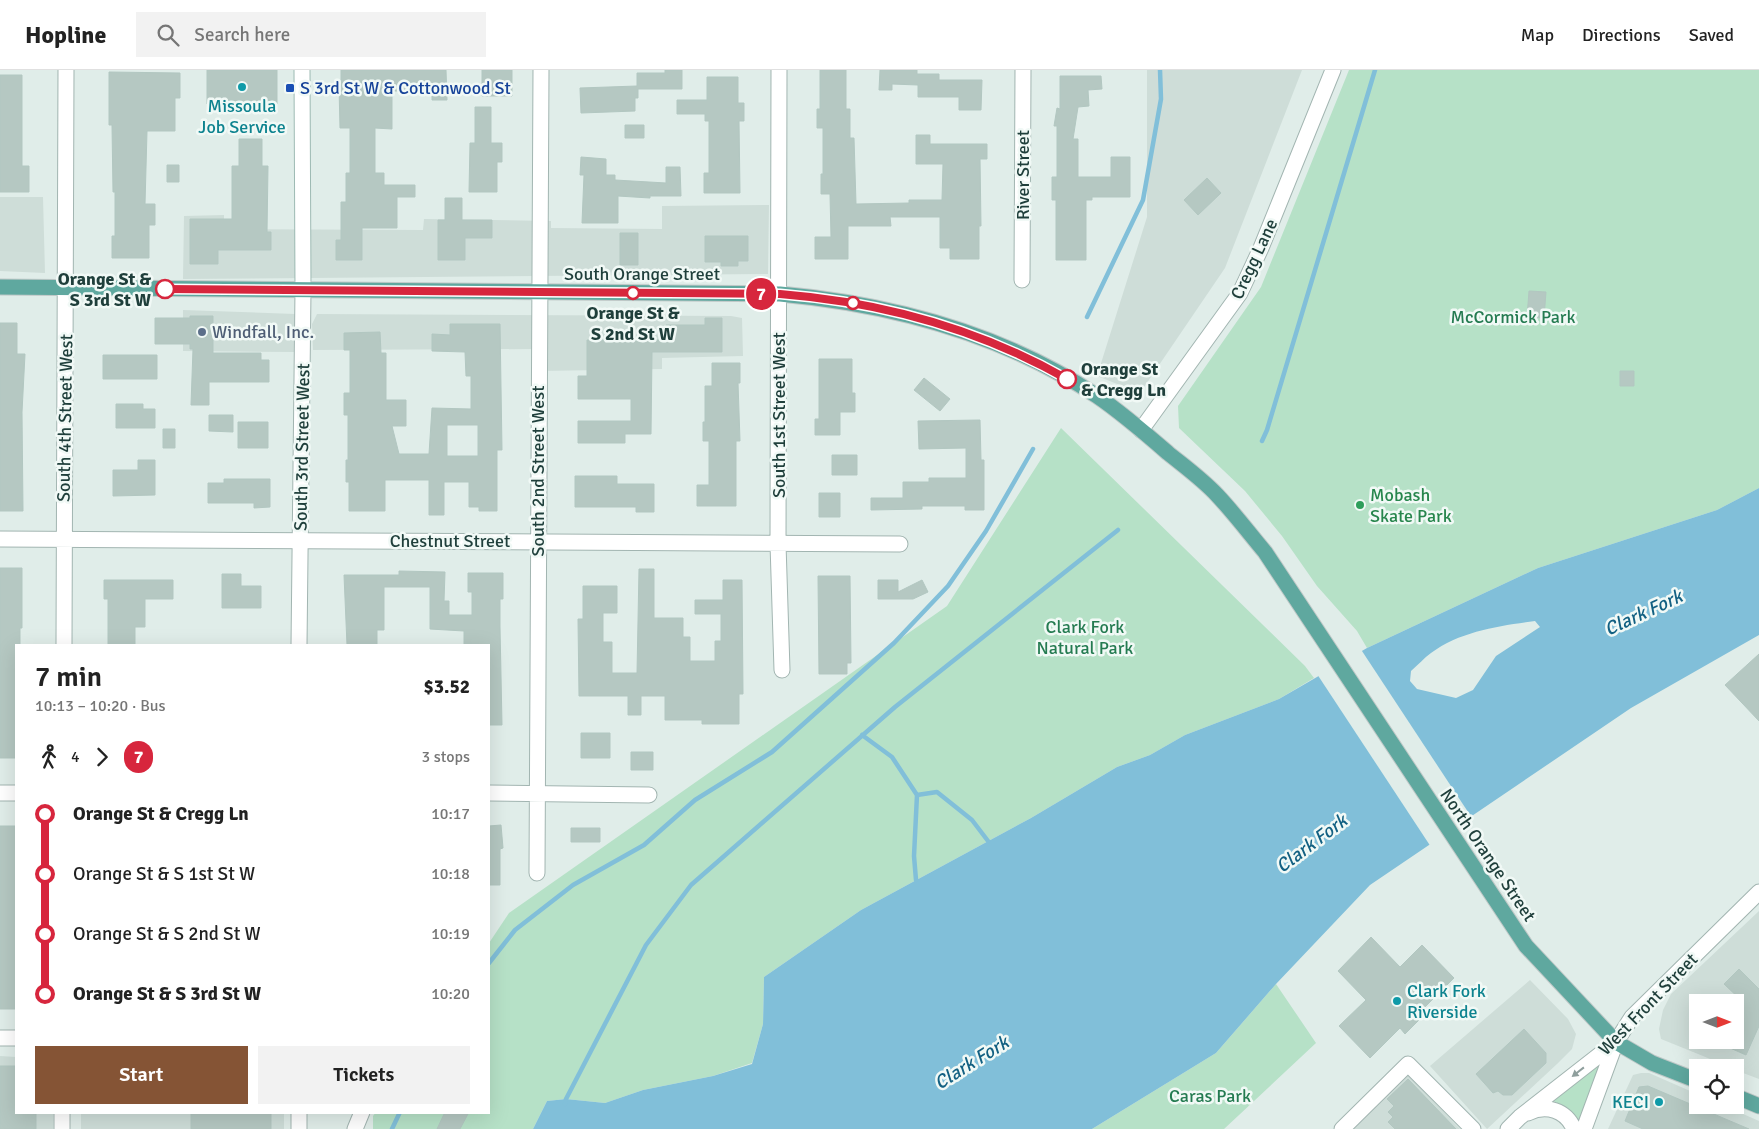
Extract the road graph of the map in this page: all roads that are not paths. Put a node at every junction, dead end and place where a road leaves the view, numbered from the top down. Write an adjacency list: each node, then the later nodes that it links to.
1 (66, 70): 9 (street, South 4th Street West)
2 (302, 70): 10 (street, South 3rd Street West)
3 (541, 70): 11 (street, South 2nd Street West)
4 (779, 70): 12 (street, South 1st Street West)
5 (1023, 70): 7 (street, River Street)
6 (1333, 70): 13 (street, Cregg Lane)
7 (1022, 280)
8 (0, 287): 9 (main road, South Orange Street)
9 (67, 287): 10 (main road, South Orange Street); 15 (street, South 4th Street West)
10 (303, 290): 11 (main road, South Orange Street); 17 (street, South 3rd Street West)
11 (539, 292): 12 (main road, South Orange Street); 16 (street, South 2nd Street West)
12 (780, 294): 13 (main road, South Orange Street); 18 (street, South 1st Street West)
13 (1141, 430): 20 (main road, South Orange Street)
14 (0, 539): 15 (street, Chestnut Street)
15 (63, 539): 17 (street, Chestnut Street); 21 (street, South 4th Street West)
16 (538, 541): 17 (street, Chestnut Street); 18 (street, Chestnut Street); 27 (street, South 2nd Street West)
17 (300, 542): 22 (street, South 3rd Street West)
18 (778, 544): 19 (street, Chestnut Street); 23 (street, South 1st Street West)
19 (900, 544)
20 (1297, 599): 33 (main road, North Orange Street)
21 (64, 644)
22 (299, 644)
23 (782, 670)
24 (0, 793): 25 (street)
25 (15, 793)
26 (490, 793): 27 (street)
27 (537, 793): 28 (street); 29 (street, South 2nd Street West)
28 (649, 795)
29 (537, 873)
30 (1759, 892): 33 (street, West Front Street)
31 (0, 1038): 32 (street)
32 (15, 1038)
33 (1616, 1042): 34 (main road, North Orange Street); 40 (street, West Front Street, one-way to 40); 48 (street)
34 (1689, 1077)
35 (1744, 1100): 36 (main road)
36 (1759, 1106)
37 (62, 1114): 41 (street)
38 (299, 1114): 42 (street)
39 (361, 1114): 43 (street)
40 (1520, 1117): 46 (street, West Front Street); 47 (street)
41 (62, 1129)
42 (299, 1129)
43 (355, 1129)
44 (1342, 1129): 45 (street)
45 (1473, 1129)
46 (1508, 1129)
47 (1574, 1129)
48 (1584, 1129)

